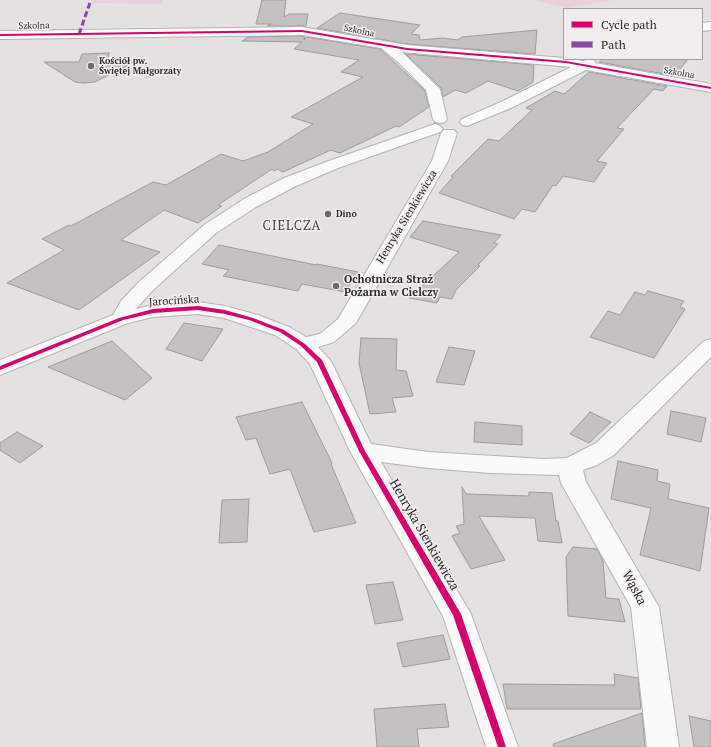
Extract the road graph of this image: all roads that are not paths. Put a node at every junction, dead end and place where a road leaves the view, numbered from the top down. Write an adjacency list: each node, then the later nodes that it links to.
1 (0, 35): 2 (street, Szkolna)
2 (385, 46): 3 (street, Szkolna); 5 (street)
3 (591, 62): 4 (street, Szkolna); 5 (street, Jarocińska)
4 (711, 88)
5 (442, 127): 6 (street, Jarocińska); 7 (street, Henryka Sienkiewicza)
6 (402, 140): 7 (street); 8 (street, Jarocińska)
7 (445, 151): 9 (street, Henryka Sienkiewicza)
8 (121, 319): 9 (street, Jarocińska); 11 (street, Jarocińska)
9 (303, 345): 12 (street, Henryka Sienkiewicza)
10 (711, 345): 13 (street)
11 (0, 368)
12 (362, 451): 13 (street); 14 (street, Henryka Sienkiewicza)
13 (569, 466): 15 (street, Wąska)
14 (502, 747)
15 (663, 747)

